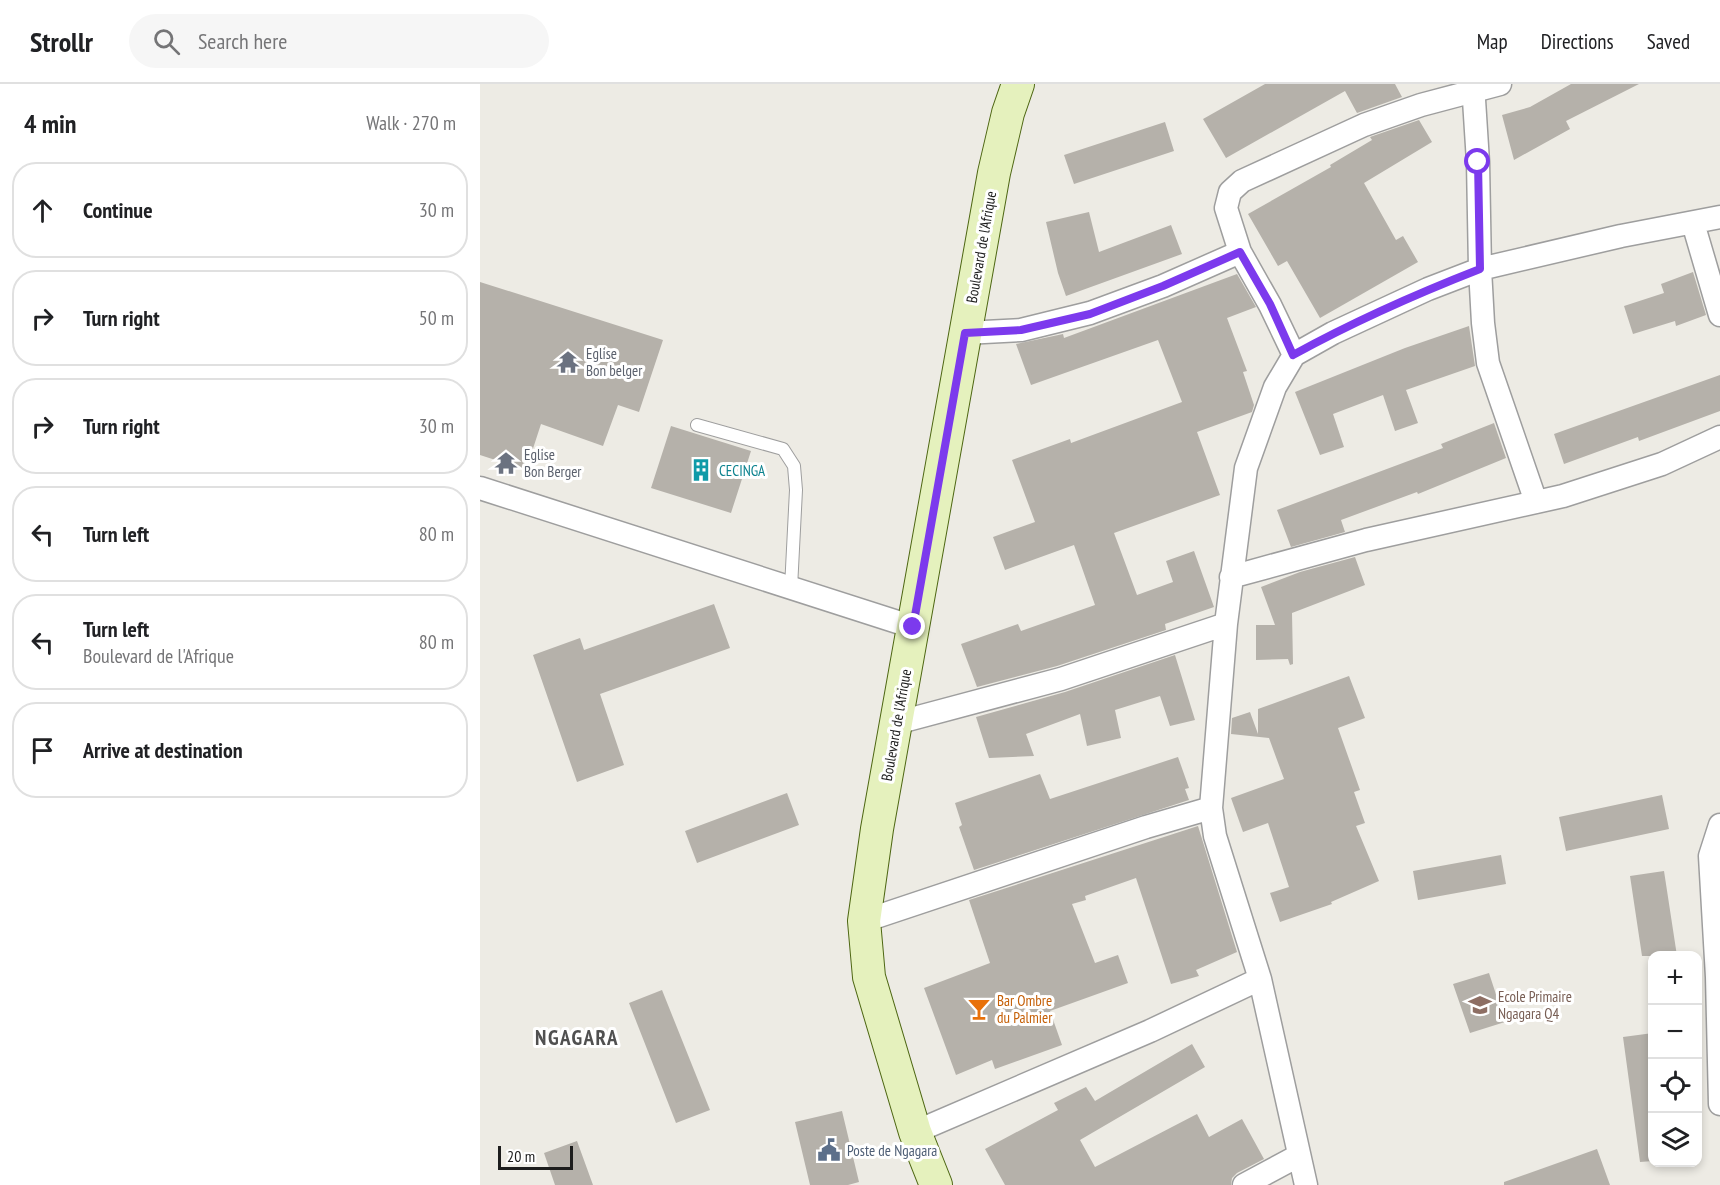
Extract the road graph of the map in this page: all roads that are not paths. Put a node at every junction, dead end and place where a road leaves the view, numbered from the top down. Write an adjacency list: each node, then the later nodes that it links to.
1 (1018, 84): 9 (street, Boulevard de l'Afrique)
2 (1500, 84): 3 (street)
3 (1473, 87): 6 (street); 7 (street)
4 (1720, 217): 5 (street)
5 (1693, 223): 7 (street); 8 (street)
6 (1240, 252): 9 (street); 10 (street)
7 (1480, 269): 10 (street); 14 (street)
8 (1720, 315)
9 (965, 333): 18 (street, Boulevard de l'Afrique)
10 (1293, 355): 15 (street)
11 (697, 425): 16 (lane)
12 (1720, 437): 14 (street)
13 (480, 488): 16 (street)
14 (1536, 502): 15 (street)
15 (1231, 577): 17 (street)
16 (790, 588): 18 (street)
17 (1226, 624): 19 (street); 20 (street)
18 (913, 627): 19 (street, Boulevard de l'Afrique)
19 (896, 723): 22 (street, Boulevard de l'Afrique)
20 (1211, 808): 22 (street); 24 (street)
21 (1720, 825): 23 (street)
22 (864, 921): 26 (street, Boulevard de l'Afrique)
23 (1719, 977): 25 (street)
24 (1260, 980): 26 (street); 27 (street)
25 (1720, 1104)
26 (915, 1132): 28 (street, Boulevard de l'Afrique)
27 (1298, 1156): 29 (street); 30 (street)
28 (936, 1185)
29 (1244, 1185)
30 (1305, 1185)

